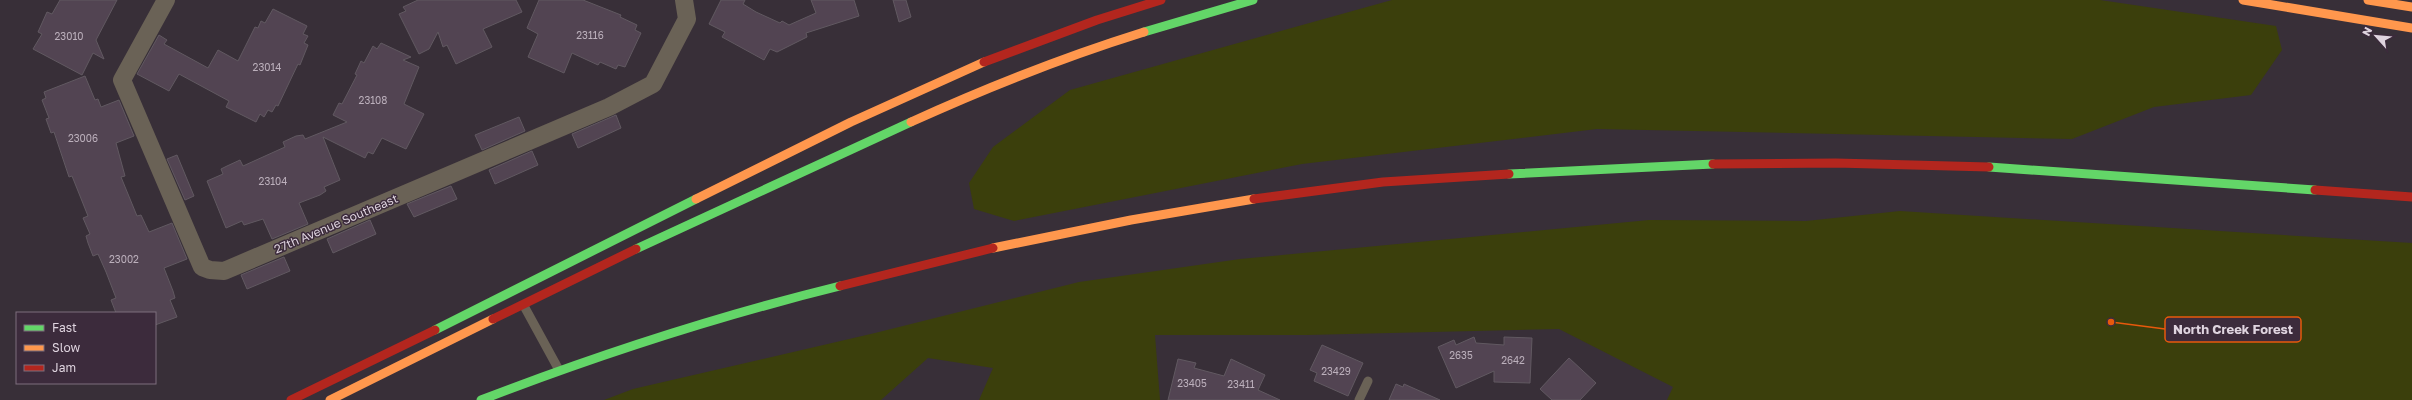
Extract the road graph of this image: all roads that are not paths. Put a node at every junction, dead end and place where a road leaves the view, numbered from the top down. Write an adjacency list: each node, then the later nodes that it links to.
1 (166, 0): 2 (street, 27th Avenue Southeast)
2 (684, 0)
3 (1161, 0): 15 (highway)
4 (1253, 0): 12 (highway)
5 (2243, 0): 8 (highway)
6 (2368, 0): 7 (highway)
7 (2412, 7)
8 (2412, 28)
9 (1539, 162): 10 (highway)
10 (1503, 176): 11 (highway); 13 (highway)
11 (2412, 197)
12 (524, 306): 13 (lane); 16 (highway)
13 (559, 370): 17 (highway)
14 (1368, 381): 18 (lane)
15 (292, 400)
16 (330, 400)
17 (481, 400)
18 (1359, 400)

